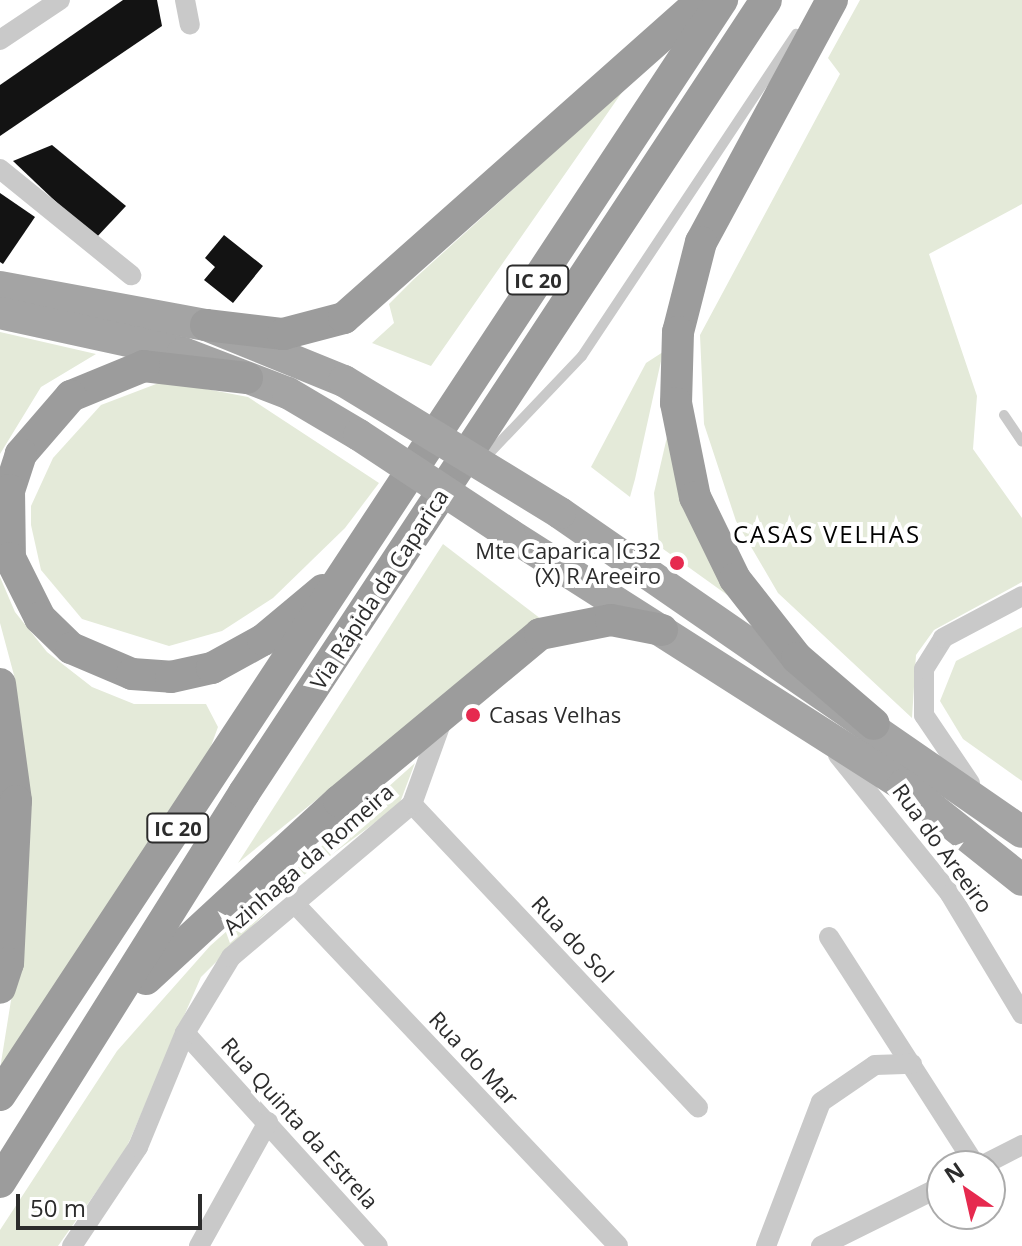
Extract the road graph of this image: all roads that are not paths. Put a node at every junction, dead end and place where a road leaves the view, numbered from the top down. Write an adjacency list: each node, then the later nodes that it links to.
1 (60, 0): 9 (street)
2 (185, 0): 8 (street)
3 (702, 0): 14 (highway)
4 (722, 0): 19 (highway, Via Rápida da Caparica / IC 20)
5 (766, 0): 18 (highway, Via Rápida da Caparica / IC 20)
6 (823, 0): 18 (lane)
7 (832, 0): 25 (highway)
8 (190, 25)
9 (0, 40)
10 (0, 169): 11 (street)
11 (131, 275)
12 (0, 287): 14 (main road)
13 (0, 313): 15 (main road)
14 (206, 325): 25 (main road, bridge)
15 (247, 378): 19 (highway); 21 (main road, bridge)
16 (1004, 415): 17 (lane)
17 (1022, 442)
18 (425, 520): 32 (highway, Via Rápida da Caparica / IC 20)
19 (355, 561): 36 (highway, Via Rápida da Caparica / IC 20)
20 (1022, 596): 27 (street)
21 (662, 630): 23 (highway); 24 (main road)
22 (0, 684): 31 (highway)
23 (445, 711): 26 (street, Azinhaga da Romeira); 32 (highway)
24 (808, 723): 28 (main road); 33 (street, Rua do Areeiro)
25 (874, 724): 27 (main road)
26 (412, 804): 29 (street, Azinhaga da Romeira); 37 (street, Rua do Sol)
27 (1022, 831)
28 (1022, 880)
29 (295, 904): 34 (street, Azinhaga da Romeira); 45 (street, Rua do Mar)
30 (829, 937): 35 (street)
31 (0, 988)
32 (115, 1009): 40 (highway, Via Rápida da Caparica)
33 (1022, 1014)
34 (185, 1033): 38 (street, Rua Quinta da Estrela); 42 (street, Azinhaga da Romeira)
35 (912, 1064): 39 (street); 46 (street)
36 (0, 1095)
37 (698, 1108)
38 (268, 1122): 43 (street); 44 (street, Rua Quinta da Estrela)
39 (968, 1150)
40 (0, 1182)
41 (926, 1194): 47 (street)
42 (72, 1246)
43 (199, 1246)
44 (378, 1246)
45 (618, 1246)
46 (766, 1246)
47 (821, 1246)

